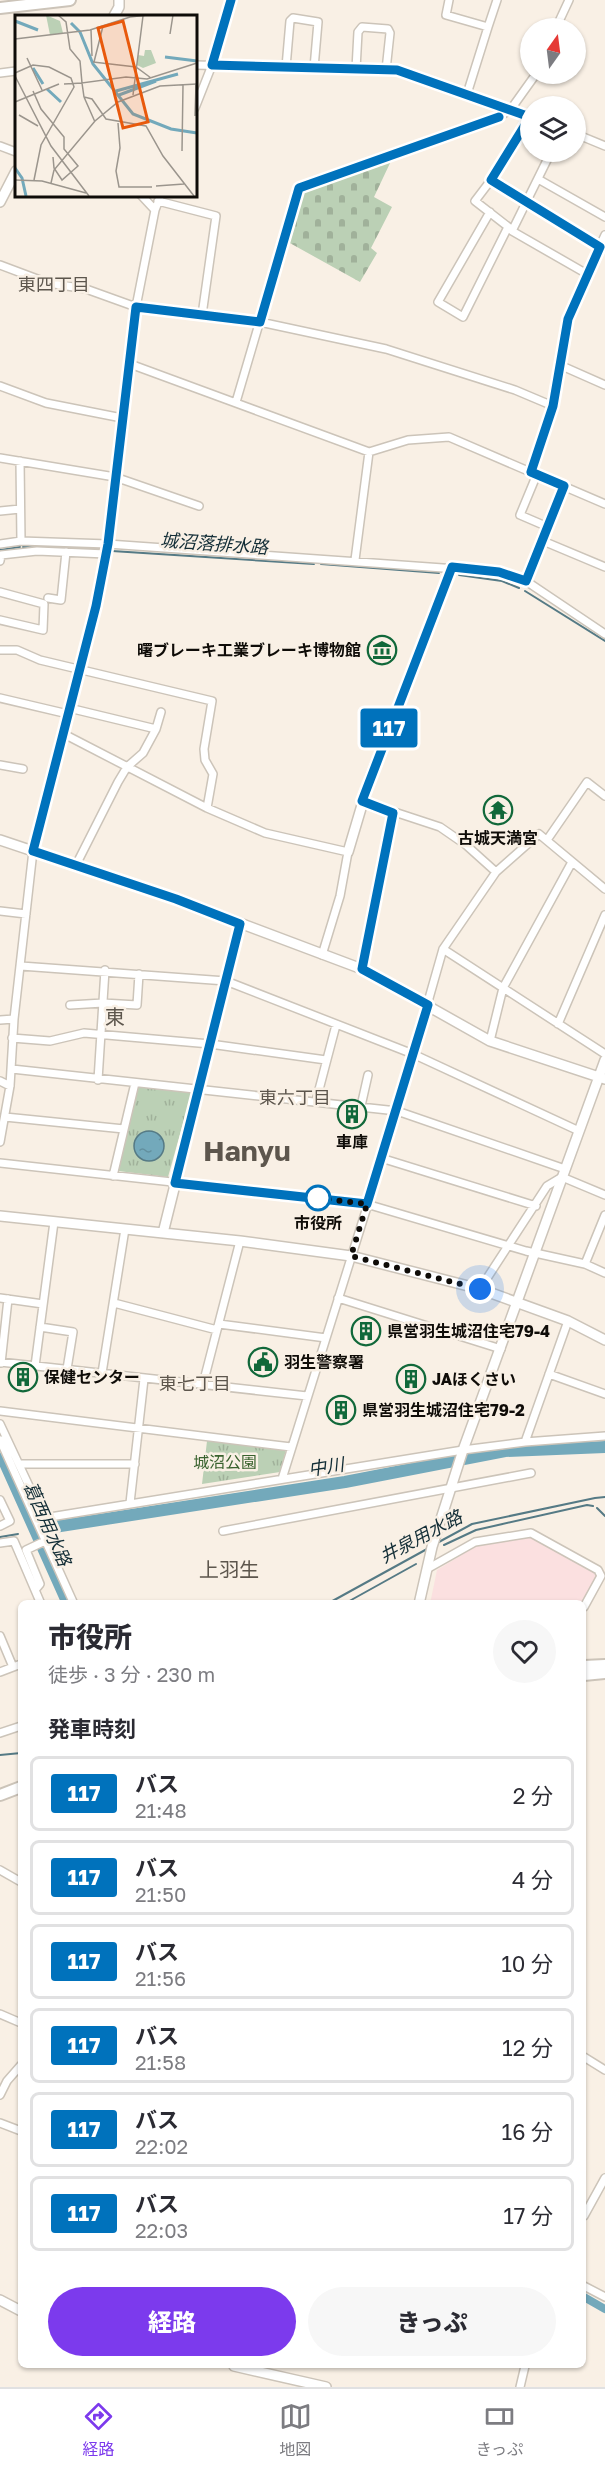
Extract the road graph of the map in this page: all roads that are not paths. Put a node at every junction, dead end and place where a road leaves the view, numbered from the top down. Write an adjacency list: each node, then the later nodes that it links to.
1 (70, 0): 7 (main road)
2 (119, 0): 9 (street)
3 (231, 0): 13 (street)
4 (449, 0): 11 (street)
5 (497, 0): 11 (street)
6 (569, 0): 10 (street)
7 (33, 2): 8 (main road)
8 (0, 8)
9 (115, 15)
10 (561, 18)
11 (488, 27): 21 (street)
12 (196, 65): 13 (street)
13 (212, 65): 14 (street); 22 (street)
14 (286, 67): 15 (street); 15 (street)
15 (314, 68): 16 (street)
16 (356, 69): 17 (street); 17 (street)
17 (386, 70): 21 (street)
18 (15, 71): 19 (street)
19 (0, 73)
20 (529, 84): 23 (street)
21 (467, 94): 23 (street)
22 (196, 105)
23 (511, 109): 24 (street); 48 (street)
24 (520, 113)
25 (520, 134): 33 (street)
26 (586, 138): 28 (street)
27 (0, 146): 29 (street)
28 (605, 146)
29 (15, 152)
30 (546, 162): 32 (street)
31 (15, 173): 36 (street)
32 (538, 179): 37 (street); 40 (street)
33 (491, 180): 37 (street); 39 (street)
34 (142, 196): 38 (street)
35 (160, 198): 38 (street); 47 (street)
36 (0, 202)
37 (526, 203): 41 (street); 43 (street)
38 (155, 210): 46 (street)
39 (489, 212): 41 (street); 41 (street)
40 (605, 217)
41 (510, 229): 45 (street)
42 (605, 235): 43 (street)
43 (600, 247): 45 (street)
44 (0, 265): 46 (street)
45 (587, 274): 50 (street)
46 (136, 307): 47 (street); 49 (street)
47 (202, 315): 48 (street)
48 (260, 322): 53 (street); 54 (street)
49 (130, 364): 53 (street); 55 (street)
50 (561, 366): 51 (street); 54 (street)
51 (605, 385)
52 (0, 386): 55 (street)
53 (236, 402): 56 (street)
54 (553, 406): 59 (street)
55 (122, 418): 60 (street)
56 (369, 452): 59 (street); 73 (street)
57 (0, 458): 58 (street)
58 (20, 461): 60 (street); 64 (street)
59 (534, 473): 61 (street); 66 (street)
60 (115, 477): 63 (street); 70 (street)
61 (564, 486): 62 (street); 66 (street)
62 (605, 504)
63 (199, 506)
64 (20, 509): 65 (street); 67 (street)
65 (0, 511)
66 (548, 527): 68 (street)
67 (21, 541): 69 (street); 70 (street)
68 (543, 541): 76 (street); 77 (street)
69 (0, 544)
70 (108, 544): 72 (street); 73 (street)
71 (66, 552): 72 (street); 74 (street); 79 (street)
72 (106, 554): 83 (street)
73 (355, 560): 75 (street)
74 (0, 561)
75 (452, 567): 77 (street); 93 (street)
76 (605, 567)
77 (526, 581): 81 (street)
78 (0, 592): 80 (street)
79 (48, 598)
80 (0, 620)
81 (605, 633)
82 (0, 650): 83 (street)
83 (81, 668): 85 (street); 94 (street)
84 (0, 698): 85 (street)
85 (69, 711): 87 (street); 88 (street)
86 (161, 712): 87 (street)
87 (156, 729): 90 (street)
88 (62, 733): 90 (street); 98 (street)
89 (0, 765): 91 (street)
90 (128, 767): 94 (street); 101 (street)
91 (23, 769)
92 (605, 796): 97 (street)
93 (362, 801): 95 (street); 99 (street)
94 (207, 808): 99 (street)
95 (393, 813): 102 (street); 111 (street)
96 (0, 840): 98 (street)
97 (548, 840): 100 (street); 102 (street)
98 (33, 851): 101 (street); 105 (street)
99 (348, 852): 109 (street)
100 (572, 862): 103 (street); 115 (street)
101 (76, 866): 107 (street)
102 (496, 872): 108 (street)
103 (605, 889)
104 (0, 911): 105 (street)
105 (26, 914): 110 (street)
106 (605, 915): 121 (street)
107 (240, 924): 109 (street); 114 (street)
108 (443, 949): 115 (street); 118 (street)
109 (322, 955): 111 (street)
110 (21, 966): 112 (street); 119 (street)
111 (362, 969): 118 (street)
112 (105, 970): 113 (street); 116 (street)
113 (139, 974): 114 (street); 116 (street)
114 (226, 981): 122 (street); 126 (street)
115 (503, 988): 121 (street); 125 (street)
116 (103, 1002): 117 (street); 123 (street)
117 (70, 1005)
118 (428, 1005): 125 (street); 127 (street)
119 (14, 1019): 120 (street); 124 (street)
120 (0, 1020)
121 (558, 1024): 128 (street)
122 (336, 1025): 127 (street); 129 (street)
123 (101, 1035): 124 (street); 126 (street); 134 (street)
124 (12, 1038): 131 (street)
125 (490, 1041): 133 (street)
126 (210, 1044): 129 (street); 138 (street)
127 (413, 1054): 141 (street); 144 (street)
128 (605, 1054)
129 (326, 1060): 139 (street)
130 (605, 1060): 133 (street)
131 (12, 1070): 134 (street); 137 (street)
132 (368, 1075): 140 (street)
133 (602, 1078): 144 (street)
134 (98, 1080): 136 (street)
135 (0, 1081): 137 (street)
136 (135, 1083): 138 (street); 143 (street)
137 (10, 1086): 142 (street)
138 (199, 1090): 139 (street); 150 (street)
139 (316, 1101): 140 (street)
140 (361, 1106): 141 (street)
141 (397, 1111): 146 (street); 148 (street)
142 (5, 1117): 143 (street); 145 (street)
143 (124, 1129): 149 (street)
144 (579, 1131): 148 (street)
145 (0, 1142)
146 (381, 1158): 152 (street); 153 (street)
147 (0, 1163): 149 (street)
148 (564, 1173): 151 (street); 153 (street); 161 (street)
149 (113, 1176): 150 (street)
150 (175, 1183): 152 (street); 158 (street)
151 (605, 1195)
152 (367, 1204): 160 (street); 162 (street)
153 (536, 1206): 160 (street)
154 (605, 1215): 163 (street)
155 (0, 1216): 156 (street)
156 (54, 1222): 157 (street); 169 (street)
157 (125, 1229): 158 (street); 170 (street)
158 (162, 1233): 159 (street)
159 (240, 1241): 162 (street); 172 (street)
160 (509, 1246): 161 (street); 165 (street)
161 (536, 1252): 163 (street); 168 (street)
162 (351, 1256): 165 (street); 166 (street)
163 (585, 1264): 164 (street)
164 (605, 1273)
165 (480, 1289): 168 (street)
166 (338, 1298): 174 (street); 176 (street)
167 (4, 1299): 169 (street); 177 (street)
168 (518, 1302): 171 (street); 176 (street)
169 (43, 1304): 173 (street)
170 (114, 1304): 172 (street); 180 (street)
171 (568, 1321): 175 (street); 181 (street)
172 (218, 1327): 174 (street); 183 (street)
173 (40, 1328): 178 (street); 179 (street)
174 (326, 1338): 185 (street)
175 (605, 1340)
176 (501, 1349): 193 (street)
177 (0, 1363): 178 (street)
178 (35, 1366): 179 (street)
179 (67, 1370): 180 (street)
180 (102, 1373): 182 (street)
181 (549, 1374): 184 (street); 191 (street)
182 (144, 1379): 183 (street); 188 (street)
183 (203, 1384): 185 (street)
184 (605, 1394)
185 (307, 1396): 192 (street)
186 (0, 1412): 188 (street)
187 (0, 1424): 194 (street)
188 (139, 1429): 192 (street); 195 (street)
189 (605, 1436): 191 (street)
190 (0, 1440): 203 (street)
191 (525, 1442): 193 (street)
192 (291, 1447): 197 (street)
193 (463, 1450): 197 (street); 198 (street)
194 (19, 1464): 195 (street); 200 (street)
195 (135, 1464): 200 (street)
196 (531, 1473): 198 (street)
197 (282, 1479): 200 (street)
198 (451, 1488): 202 (street); 205 (street)
199 (0, 1500): 201 (street)
200 (130, 1503)
201 (0, 1526)
202 (223, 1531)
203 (45, 1542): 206 (street); 208 (street)
204 (0, 1543): 206 (street)
205 (427, 1569): 209 (street); 210 (street)
206 (35, 1590): 207 (street)
207 (39, 1600)
208 (72, 1600)
209 (420, 1600)
210 (586, 1603)
211 (0, 1636): 215 (street)
212 (18, 1665): 215 (street)
213 (605, 1665): 214 (main road)
214 (586, 1666)
215 (13, 1667): 216 (street)
216 (0, 1672)
217 (605, 1673): 218 (main road)
218 (586, 1675)
219 (18, 1727): 220 (street)
220 (0, 1733)
221 (18, 1788): 222 (main road)
222 (0, 1795)
223 (18, 1795): 224 (main road)
224 (0, 1802)
225 (0, 1870): 226 (street)
226 (18, 1880)
227 (0, 2014): 228 (street)
228 (18, 2022)
229 (586, 2058): 231 (street)
230 (18, 2068): 232 (street)
231 (605, 2070)
232 (0, 2095)
233 (0, 2123): 234 (street)
234 (18, 2130)
235 (605, 2178): 236 (street)
236 (586, 2212)
237 (586, 2287): 238 (street)
238 (605, 2297)
239 (0, 2300): 240 (street)
240 (18, 2309)
241 (243, 2368): 243 (street)
242 (525, 2368): 244 (street)
243 (326, 2387)
244 (520, 2387)

